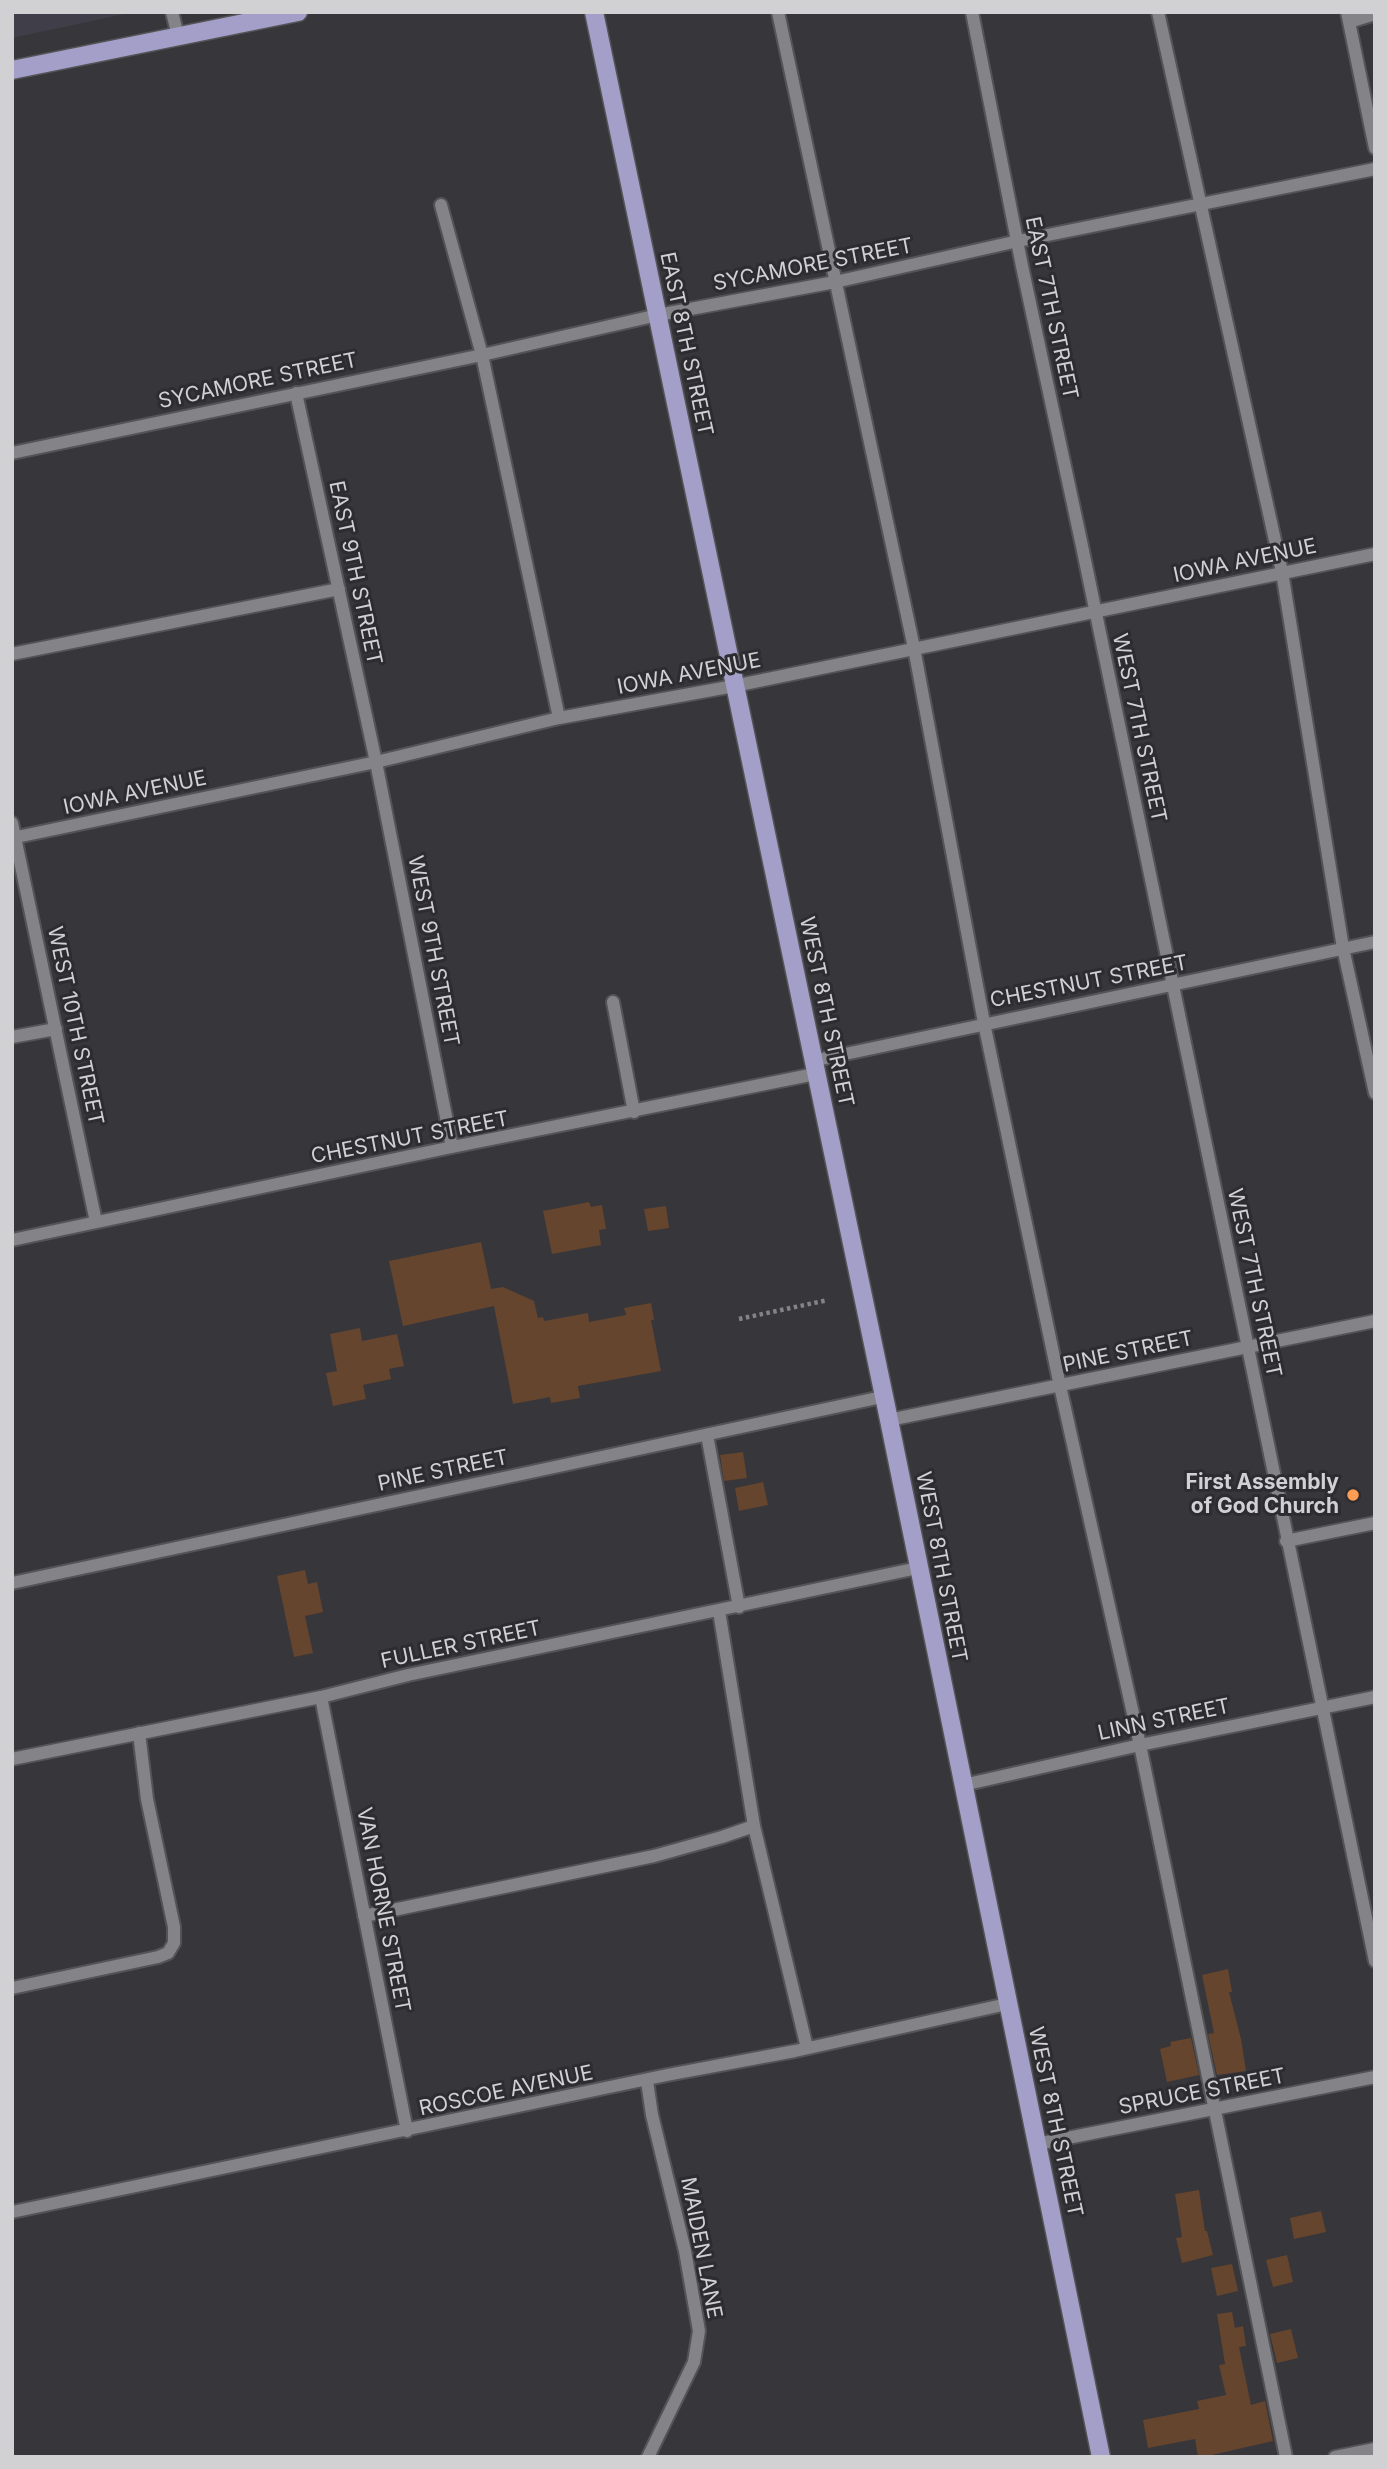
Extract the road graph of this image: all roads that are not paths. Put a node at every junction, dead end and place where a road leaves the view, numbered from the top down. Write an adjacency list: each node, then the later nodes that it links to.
1 (172, 12): 9 (street)
2 (298, 12): 9 (main road)
3 (594, 12): 17 (main road, EAST 8TH STREET)
4 (778, 12): 16 (street)
5 (972, 12): 15 (street, EAST 7TH STREET)
6 (1158, 12): 13 (street)
7 (1375, 14): 8 (street)
8 (1348, 17): 11 (street)
9 (178, 36): 10 (main road)
10 (12, 70)
11 (1375, 148)
12 (1375, 169): 13 (street, SYCAMORE STREET)
13 (1201, 203): 15 (street, SYCAMORE STREET); 22 (street)
14 (441, 205): 18 (street)
15 (1018, 241): 16 (street, SYCAMORE STREET); 24 (street, EAST 7TH STREET)
16 (835, 282): 17 (street, SYCAMORE STREET); 25 (street)
17 (658, 316): 18 (street, SYCAMORE STREET); 27 (main road, EAST 8TH STREET)
18 (482, 355): 19 (street, SYCAMORE STREET); 28 (street)
19 (296, 393): 20 (street, SYCAMORE STREET); 23 (street, EAST 9TH STREET)
20 (12, 453)
21 (1375, 554): 22 (street, IOWA AVENUE)
22 (1282, 572): 24 (street, IOWA AVENUE); 33 (street)
23 (339, 589): 26 (street); 29 (street, EAST 9TH STREET)
24 (1095, 612): 25 (street, IOWA AVENUE); 34 (street, WEST 7TH STREET)
25 (914, 648): 27 (street, IOWA AVENUE); 36 (street)
26 (12, 654)
27 (734, 686): 28 (street, IOWA AVENUE); 39 (main road, WEST 8TH STREET)
28 (559, 719): 29 (street, IOWA AVENUE)
29 (376, 762): 31 (street, IOWA AVENUE); 42 (street, WEST 9TH STREET)
30 (12, 823): 31 (street, WEST 10TH STREET)
31 (14, 837): 37 (street, WEST 10TH STREET)
32 (1375, 942): 33 (street, CHESTNUT STREET)
33 (1343, 948): 34 (street, CHESTNUT STREET); 40 (street)
34 (1173, 985): 36 (street, CHESTNUT STREET); 46 (street, WEST 7TH STREET)
35 (613, 1002): 41 (street)
36 (984, 1023): 39 (street, CHESTNUT STREET); 47 (street)
37 (56, 1029): 38 (street); 43 (street, WEST 10TH STREET)
38 (12, 1037)
39 (813, 1068): 41 (street, CHESTNUT STREET); 48 (main road, WEST 8TH STREET)
40 (1375, 1093)
41 (634, 1112): 42 (street, CHESTNUT STREET)
42 (452, 1147): 43 (street, CHESTNUT STREET)
43 (96, 1222): 44 (street, CHESTNUT STREET)
44 (12, 1240)
45 (1375, 1321): 46 (street, PINE STREET)
46 (1248, 1347): 47 (street, PINE STREET); 52 (street, WEST 7TH STREET)
47 (1060, 1386): 49 (street, PINE STREET); 61 (street)
48 (882, 1397): 49 (main road, WEST 8TH STREET); 50 (street, PINE STREET)
49 (888, 1420): 53 (main road, WEST 8TH STREET)
50 (707, 1435): 54 (street, PINE STREET); 55 (street)
51 (1375, 1523): 52 (street)
52 (1286, 1541): 59 (street, WEST 7TH STREET)
53 (918, 1568): 55 (street, FULLER STREET); 63 (main road, WEST 8TH STREET)
54 (12, 1583)
55 (739, 1607): 56 (street, FULLER STREET)
56 (719, 1611): 57 (street, FULLER STREET); 64 (street)
57 (321, 1697): 60 (street, FULLER STREET); 65 (street, VAN HORNE STREET)
58 (1375, 1697): 59 (street, LINN STREET)
59 (1322, 1707): 61 (street, LINN STREET); 66 (street, WEST 7TH STREET)
60 (139, 1733): 62 (street, FULLER STREET); 67 (street)
61 (1140, 1745): 63 (street, LINN STREET); 72 (street)
62 (12, 1759)
63 (963, 1785): 68 (main road, WEST 8TH STREET)
64 (754, 1826): 65 (street); 69 (street)
65 (364, 1916): 73 (street, VAN HORNE STREET)
66 (1375, 1961)
67 (12, 1988)
68 (1007, 2004): 69 (street, ROSCOE AVENUE); 74 (main road, WEST 8TH STREET)
69 (807, 2048): 71 (street, ROSCOE AVENUE)
70 (1375, 2077): 72 (street, SPRUCE STREET)
71 (647, 2081): 73 (street, ROSCOE AVENUE); 77 (street, MAIDEN LANE)
72 (1213, 2109): 74 (street, SPRUCE STREET); 79 (street)
73 (407, 2131): 75 (street, ROSCOE AVENUE)
74 (1037, 2144): 78 (main road, WEST 8TH STREET)
75 (12, 2212)
76 (1375, 2449): 80 (street)
77 (648, 2457)
78 (1101, 2457)
79 (1286, 2457)
80 (1335, 2457)

